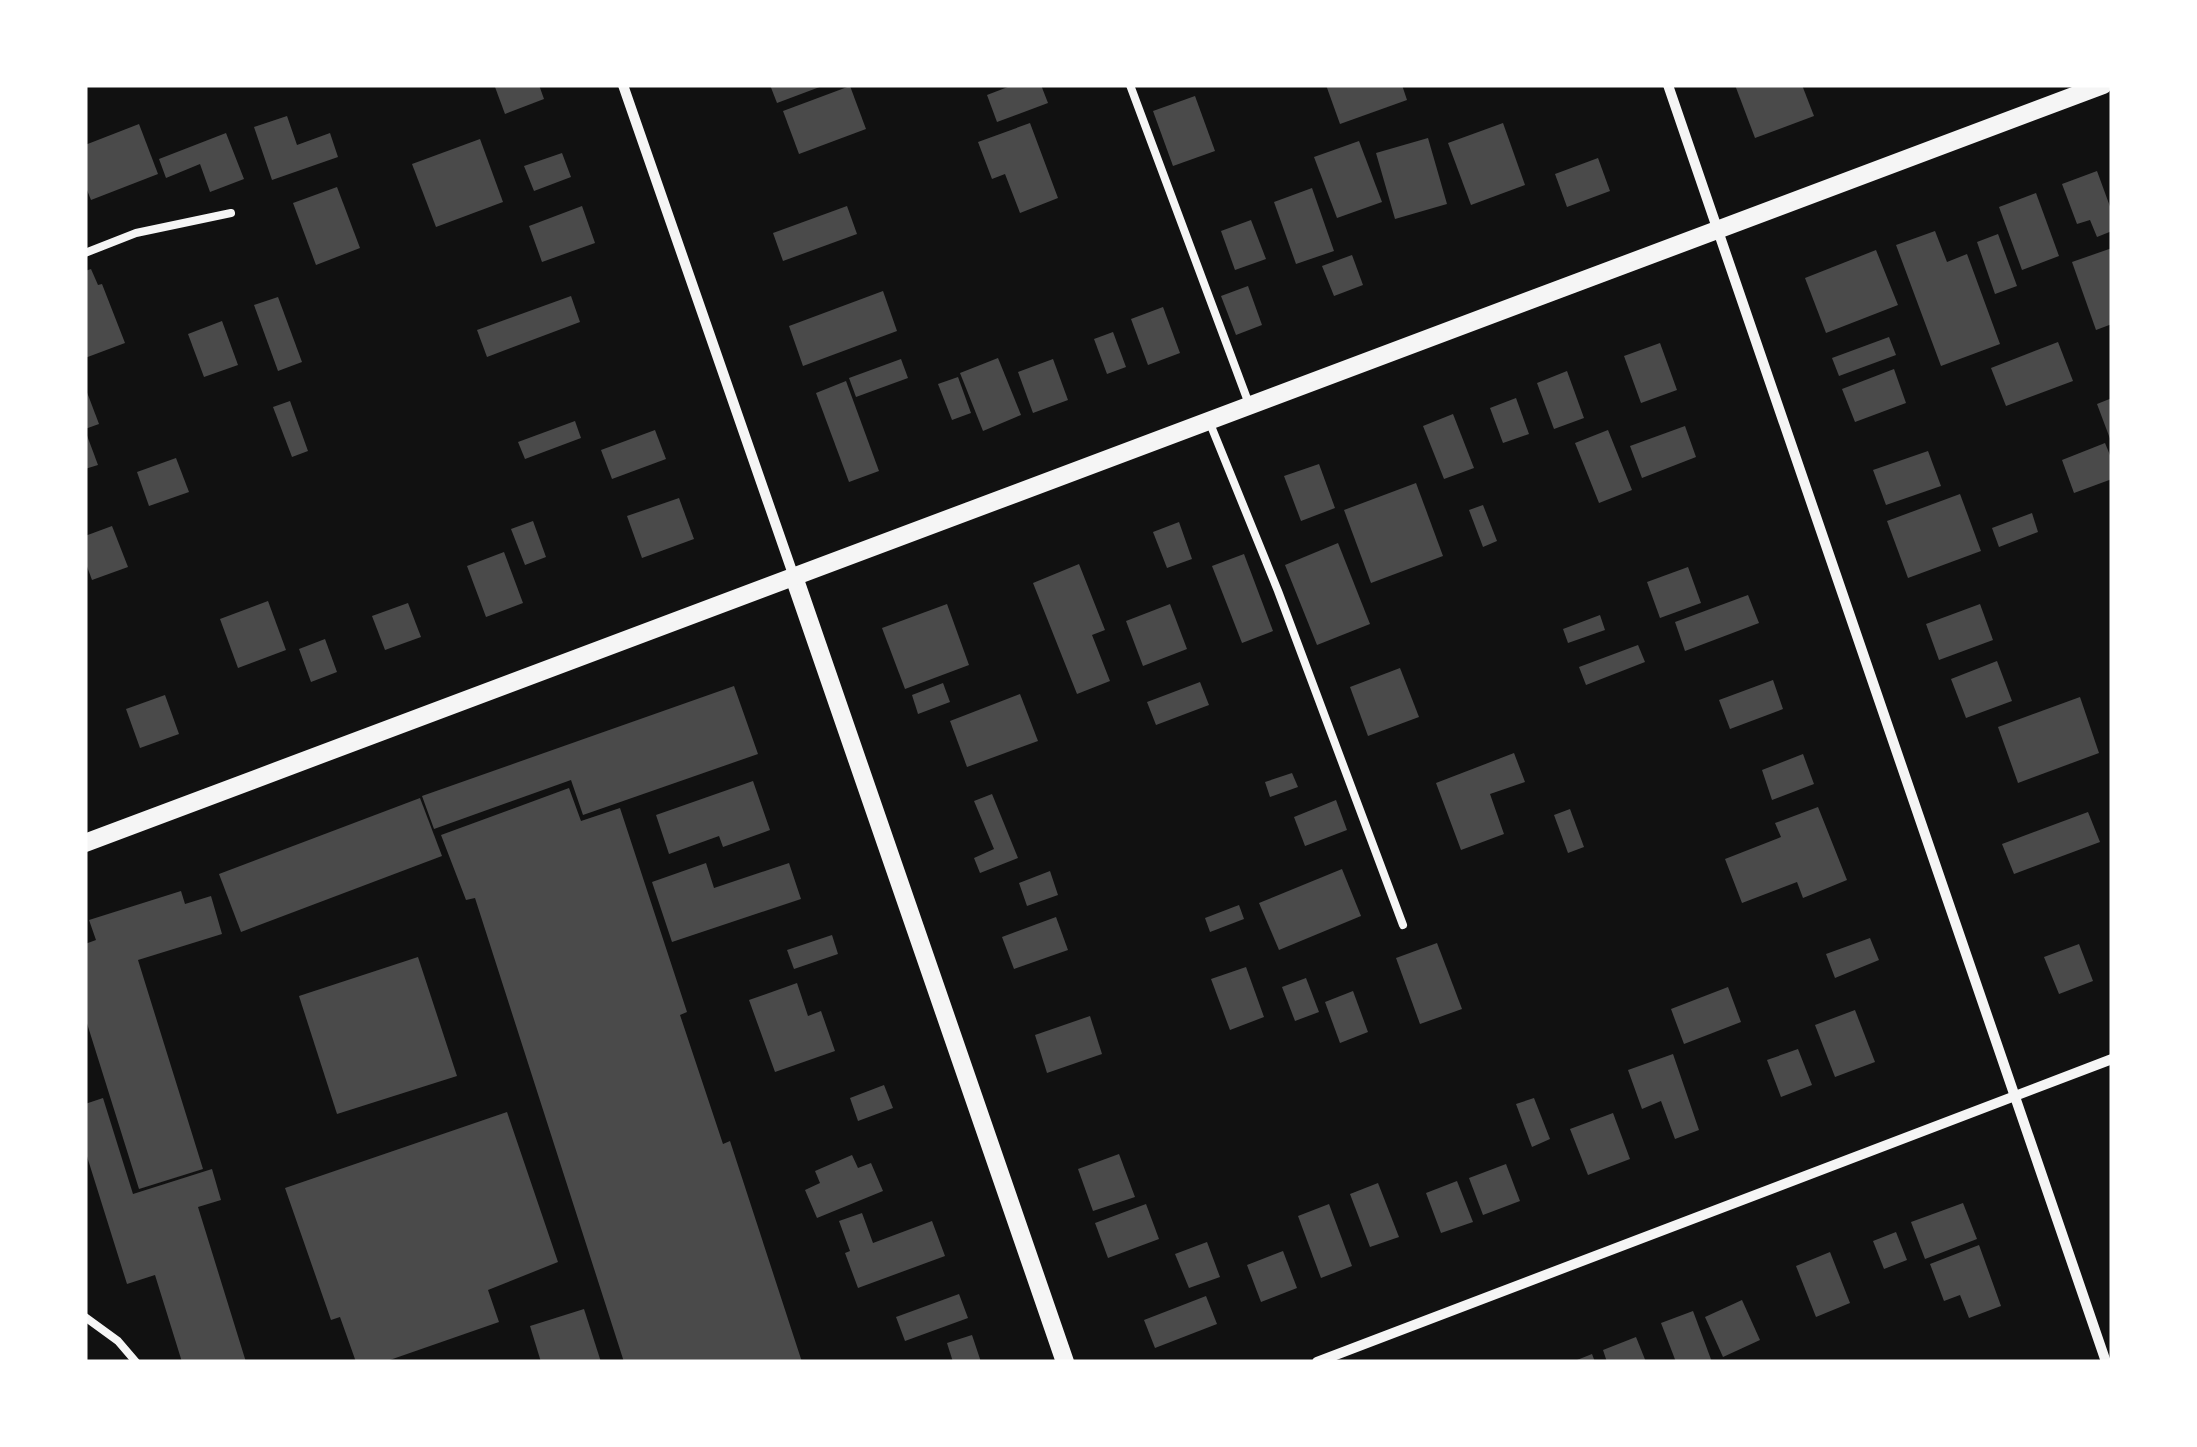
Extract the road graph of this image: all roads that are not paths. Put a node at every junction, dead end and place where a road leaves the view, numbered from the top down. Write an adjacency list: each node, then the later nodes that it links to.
1 (623, 85): 10 (street)
2 (1130, 85): 8 (lane)
3 (1668, 85): 6 (street)
4 (2103, 85): 6 (street)
5 (231, 213): 7 (lane)
6 (1718, 230): 8 (street); 14 (street)
7 (85, 252)
8 (1250, 406): 9 (street)
9 (1210, 421): 10 (street); 12 (lane)
10 (794, 577): 11 (street); 17 (street)
11 (85, 843)
12 (1403, 925)
13 (2112, 1059): 14 (street)
14 (2014, 1096): 18 (street); 19 (street)
15 (85, 1317): 16 (lane)
16 (136, 1362)
17 (1065, 1362)
18 (1317, 1362)
19 (2106, 1362)

